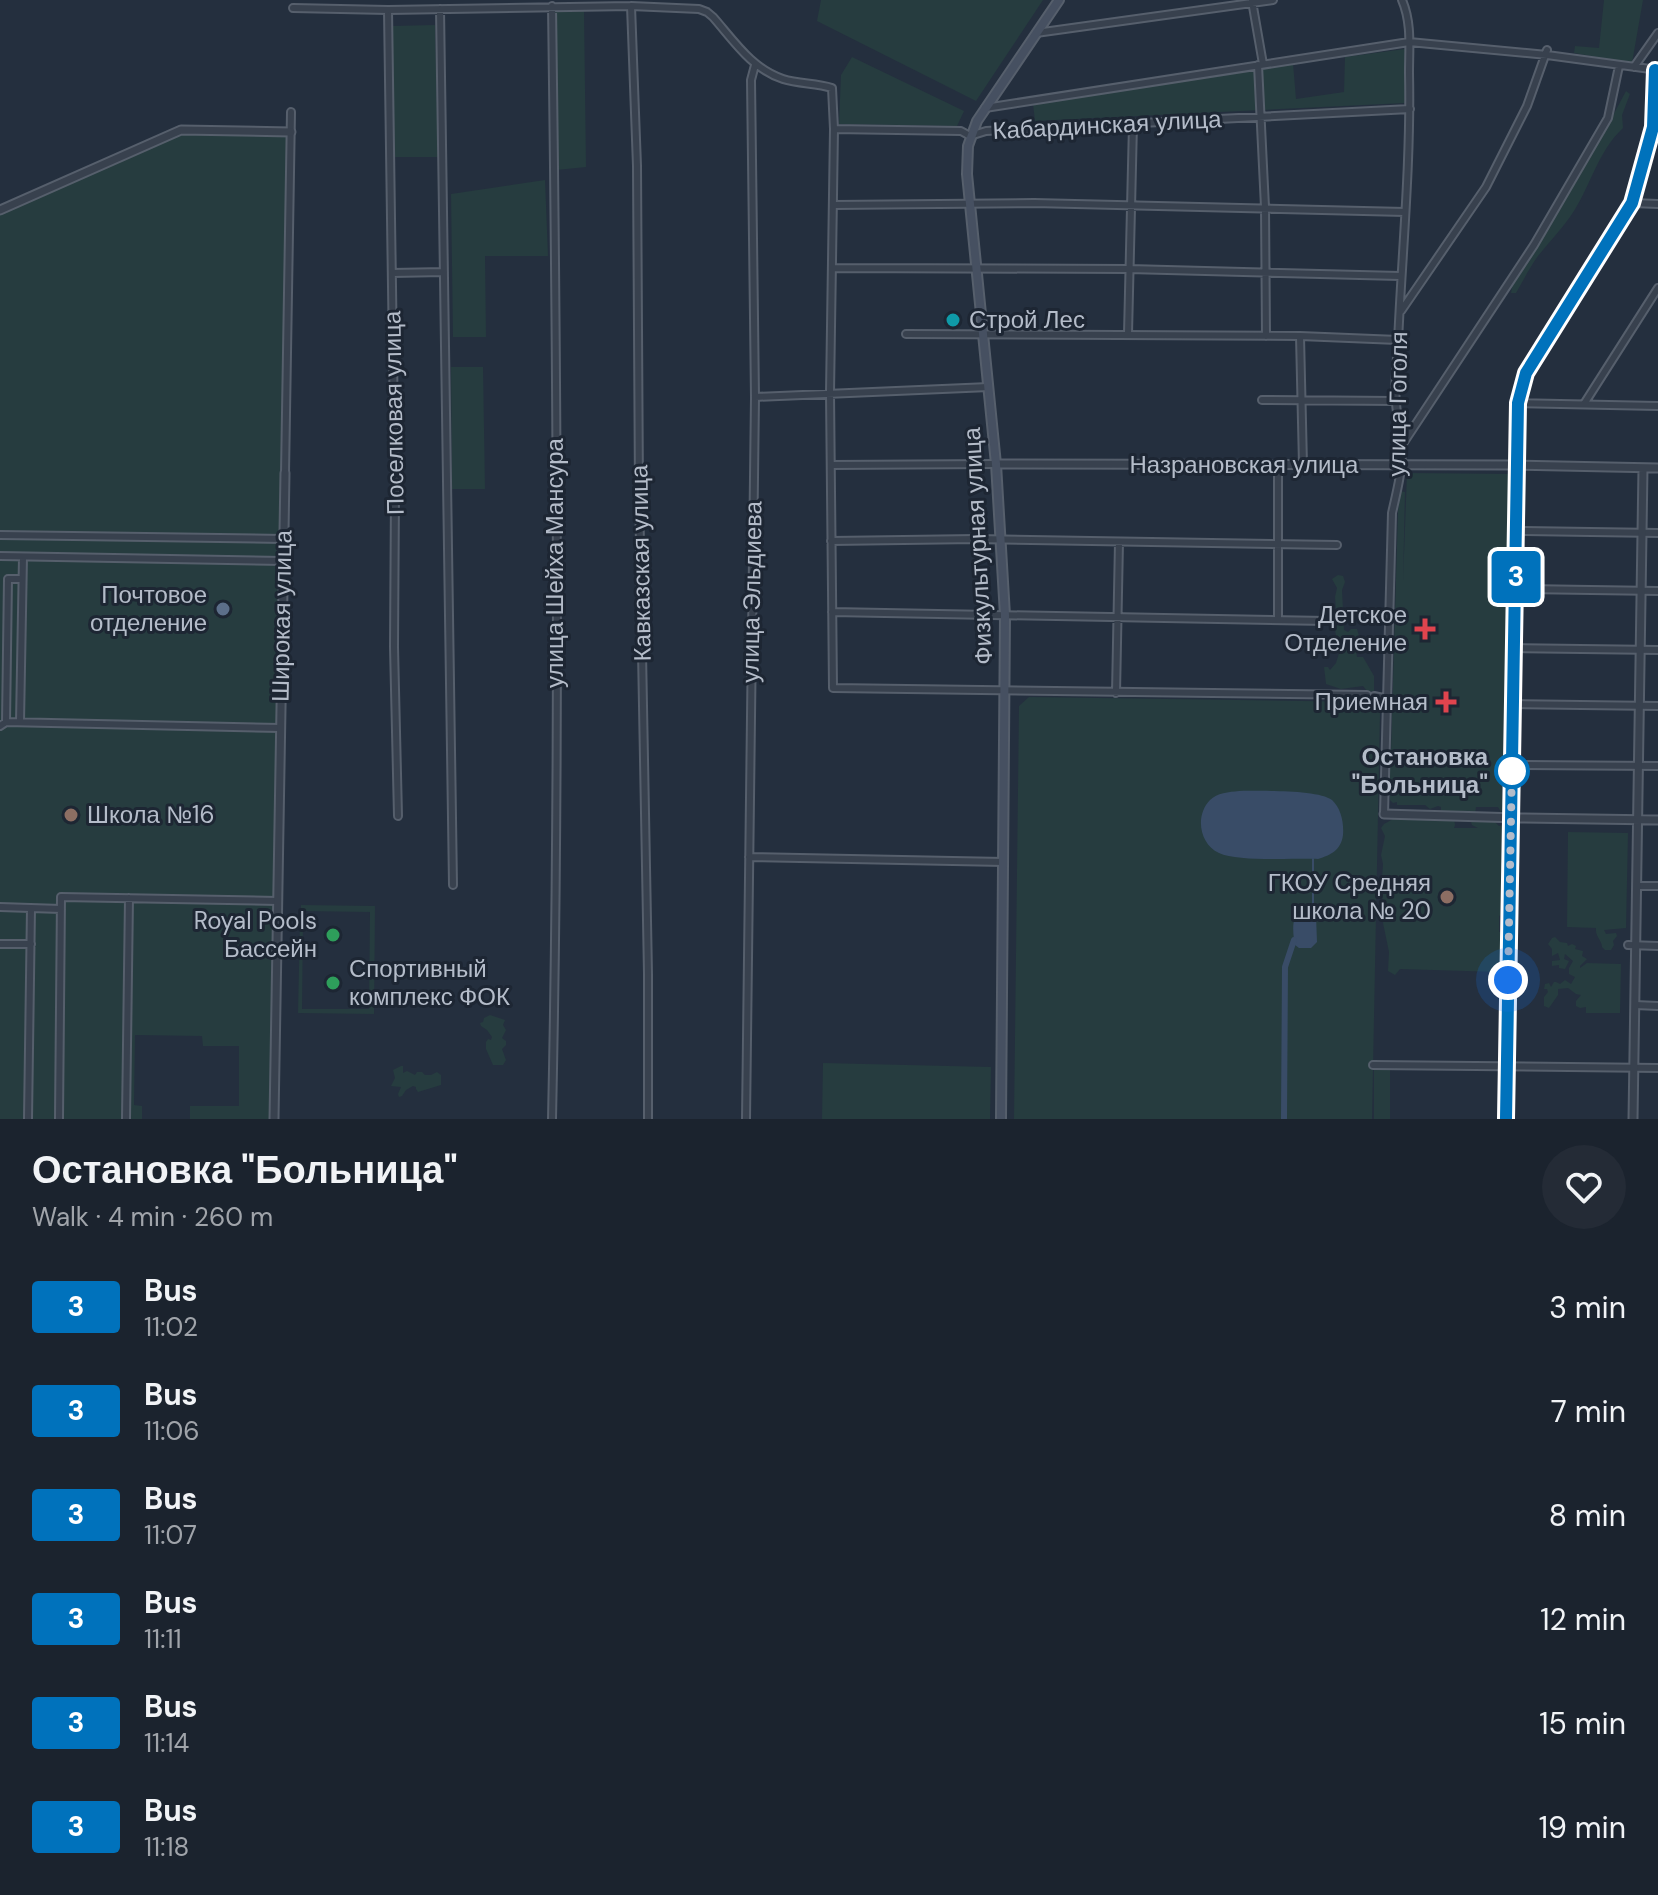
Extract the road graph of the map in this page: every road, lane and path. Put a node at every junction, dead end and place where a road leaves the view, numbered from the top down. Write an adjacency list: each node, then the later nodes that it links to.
1 (1059, 0): 10 (main road, Физкультурная улица)
2 (1273, 0): 4 (street)
3 (1402, 0): 12 (street, улица Гоголя)
4 (1252, 2): 10 (street); 15 (street)
5 (552, 6): 6 (street); 8 (street); 136 (street, улица Шейха Мансура)
6 (631, 6): 14 (street); 137 (street, Кавказская улица)
7 (293, 8): 9 (street)
8 (440, 9): 9 (street); 39 (street)
9 (388, 10): 40 (street, Поселковая улица)
10 (1036, 33): 19 (main road, Физкультурная улица)
11 (1658, 33): 17 (street)
12 (1409, 42): 13 (street); 15 (street); 20 (street, улица Гоголя)
13 (1547, 52): 16 (street); 44 (street)
14 (755, 65): 25 (street); 53 (street, улица Эльдиева)
15 (1260, 65): 19 (street); 22 (street)
16 (1619, 66): 17 (street); 60 (street)
17 (1634, 67): 18 (street)
18 (1657, 70): 24 (street)
19 (985, 108): 27 (main road, Физкультурная улица)
20 (1410, 109): 22 (street, Кабардинская улица); 35 (street, улица Гоголя)
21 (291, 112): 26 (street, Широкая улица)
22 (1261, 116): 23 (street, Кабардинская улица); 33 (street)
23 (1133, 124): 27 (street, Кабардинская улица); 32 (street)
24 (1655, 127): 28 (street)
25 (834, 129): 27 (street, Кабардинская улица); 31 (street)
26 (291, 132): 34 (street); 69 (street, Широкая улица)
27 (970, 136): 29 (main road, Физкультурная улица)
28 (1632, 203): 30 (street); 57 (street)
29 (969, 204): 31 (street); 32 (street); 37 (main road, Физкультурная улица)
30 (1658, 204)
31 (834, 205): 36 (street)
32 (1130, 205): 33 (street); 38 (street)
33 (1265, 207): 35 (street); 41 (street)
34 (0, 210)
35 (1405, 212): 42 (street, улица Гоголя)
36 (833, 268): 37 (street); 52 (street)
37 (976, 269): 38 (street); 46 (main road, Физкультурная улица)
38 (1129, 269): 41 (street); 47 (street)
39 (444, 272): 40 (street); 114 (street)
40 (392, 273): 108 (street, Поселковая улица)
41 (1264, 273): 42 (street); 48 (street)
42 (1400, 276): 44 (street, улица Гоголя)
43 (1658, 288): 58 (street)
44 (1401, 311): 50 (street, улица Гоголя)
45 (906, 334): 46 (street)
46 (982, 334): 47 (street); 51 (main road, Физкультурная улица)
47 (1128, 334): 48 (street)
48 (1266, 336): 49 (street)
49 (1300, 336): 50 (street); 54 (street)
50 (1398, 340): 56 (street, улица Гоголя)
51 (989, 387): 52 (street); 61 (main road, Физкультурная улица)
52 (830, 393): 53 (street); 62 (street)
53 (755, 397): 112 (street, улица Эльдиева)
54 (1301, 399): 55 (street); 56 (street); 64 (street)
55 (1262, 400)
56 (1396, 401): 60 (street, улица Гоголя)
57 (1518, 403): 58 (street); 66 (street)
58 (1584, 404): 59 (street)
59 (1658, 406)
60 (1402, 446): 65 (street, улица Гоголя)
61 (996, 464): 62 (street, Назрановская улица); 63 (street, Назрановская улица); 75 (main road, Физкультурная улица)
62 (831, 465): 76 (street)
63 (1278, 465): 64 (street, Назрановская улица); 78 (street)
64 (1303, 465): 65 (street, Назрановская улица)
65 (1401, 465): 66 (street, Назрановская улица); 97 (street, улица Гоголя)
66 (1517, 465): 67 (street, Назрановская улица); 70 (street)
67 (1643, 468): 68 (street, Назрановская улица); 71 (street)
68 (1658, 468)
69 (285, 473): 74 (street, Широкая улица)
70 (1517, 531): 71 (street); 84 (street)
71 (1642, 533): 72 (street); 85 (street)
72 (1658, 533)
73 (0, 535): 74 (street)
74 (283, 539): 82 (street, Широкая улица)
75 (1000, 540): 76 (street); 77 (street); 88 (main road, Физкультурная улица)
76 (831, 541): 87 (street)
77 (1119, 542): 78 (street); 89 (street)
78 (1278, 545): 79 (street); 90 (street)
79 (1337, 545)
80 (0, 556): 81 (street)
81 (23, 557): 82 (street); 83 (street)
82 (283, 561): 103 (street, Широкая улица)
83 (22, 579): 101 (street); 102 (street)
84 (1516, 589): 85 (street); 92 (street)
85 (1641, 591): 86 (street); 93 (street)
86 (1658, 591)
87 (832, 612): 88 (street); 95 (street)
88 (1005, 615): 89 (street); 95 (main road, Физкультурная улица)
89 (1117, 617): 90 (street); 96 (street)
90 (1278, 620): 91 (street)
91 (1327, 621)
92 (1515, 648): 93 (street); 98 (street)
93 (1640, 650): 94 (street); 99 (street)
94 (1658, 650)
95 (1005, 691): 96 (street); 113 (main road, Физкультурная улица)
96 (1116, 693): 97 (street)
97 (1388, 699): 107 (street, улица Гоголя)
98 (1514, 704): 99 (street); 104 (street)
99 (1640, 706): 100 (street); 105 (street)
100 (1658, 706)
101 (20, 722): 102 (street); 103 (street)
102 (3, 724)
103 (280, 728): 118 (street, Широкая улица)
104 (1512, 765): 105 (street); 109 (street)
105 (1639, 766): 106 (street); 110 (street)
106 (1658, 766)
107 (1384, 814): 109 (street)
108 (398, 816)
109 (1511, 818): 110 (street); 129 (street)
110 (1638, 820): 111 (street); 115 (street)
111 (1658, 820)
112 (749, 857): 113 (street); 138 (street, улица Эльдиева)
113 (1004, 862): 139 (main road, Физкультурная улица)
114 (453, 885)
115 (1638, 886): 116 (street); 124 (street)
116 (1658, 886)
117 (129, 898): 118 (street); 121 (street); 134 (street)
118 (277, 901): 135 (street, Широкая улица)
119 (0, 907): 120 (street)
120 (31, 908): 121 (street); 123 (street)
121 (61, 909): 133 (street)
122 (0, 944): 123 (street)
123 (31, 944): 132 (street)
124 (1632, 945): 125 (street); 126 (street)
125 (1658, 946)
126 (1635, 1005): 127 (street); 130 (street)
127 (1658, 1006)
128 (1373, 1065): 129 (street)
129 (1507, 1065): 130 (street); 140 (street)
130 (1634, 1067): 131 (street); 141 (street)
131 (1658, 1068)
132 (28, 1119)
133 (59, 1119)
134 (126, 1119)
135 (274, 1119)
136 (552, 1119)
137 (648, 1119)
138 (746, 1119)
139 (1001, 1119)
140 (1506, 1119)
141 (1633, 1119)

